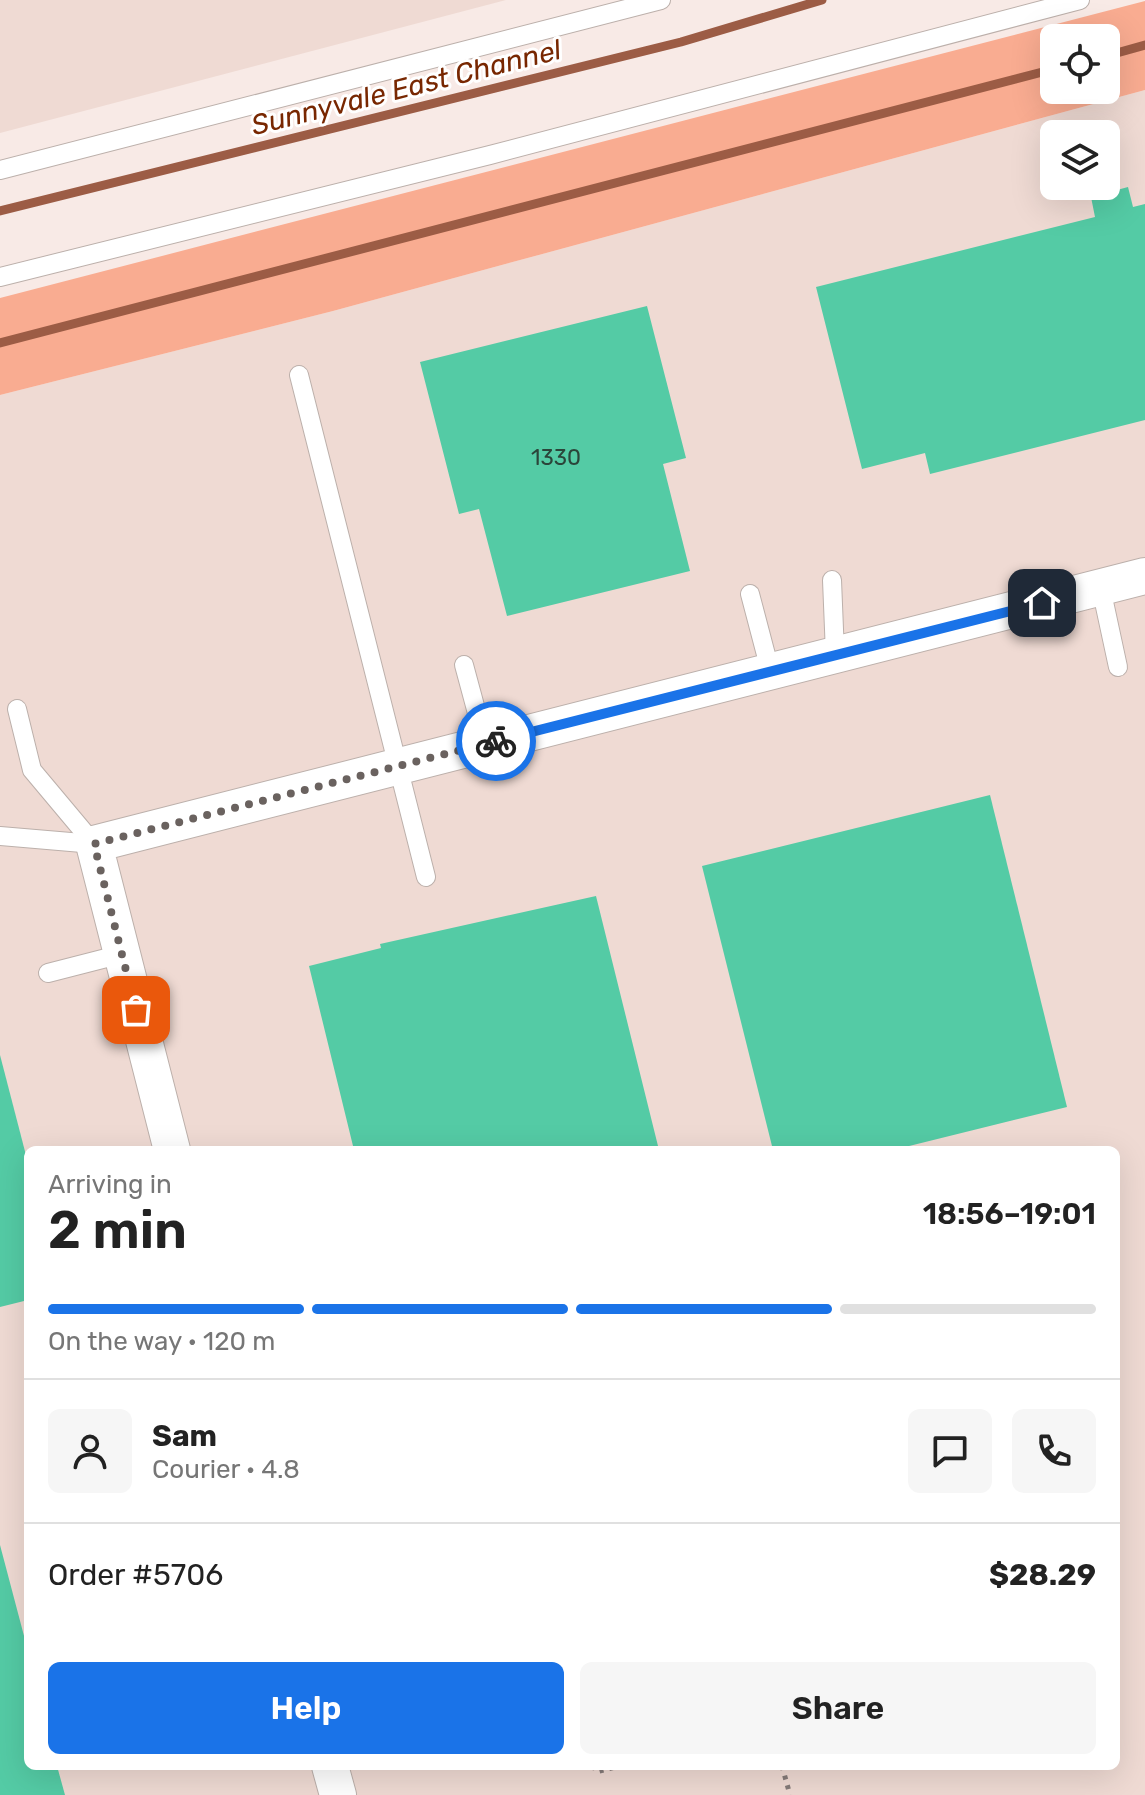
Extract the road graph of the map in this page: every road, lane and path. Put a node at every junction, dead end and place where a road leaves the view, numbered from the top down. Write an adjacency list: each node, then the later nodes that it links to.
1 (661, 0): 3 (lane)
2 (1080, 0): 4 (lane)
3 (0, 170)
4 (0, 277)
5 (299, 375): 16 (lane)
6 (1145, 576): 8 (street)
7 (832, 580): 10 (lane)
8 (1101, 588): 10 (street); 12 (lane)
9 (750, 594): 13 (lane)
10 (835, 654): 13 (street)
11 (464, 665): 15 (lane)
12 (1118, 667)
13 (770, 670): 15 (street)
14 (17, 709): 18 (lane)
15 (485, 743): 16 (street)
16 (400, 763): 18 (street); 19 (lane)
17 (0, 836): 18 (lane)
18 (94, 844): 20 (street)
19 (426, 877)
20 (122, 954): 21 (lane); 22 (street)
21 (48, 973)
22 (171, 1146)
23 (331, 1770): 25 (street)
24 (783, 1770): 26 (path)
25 (338, 1795)
26 (790, 1795)

